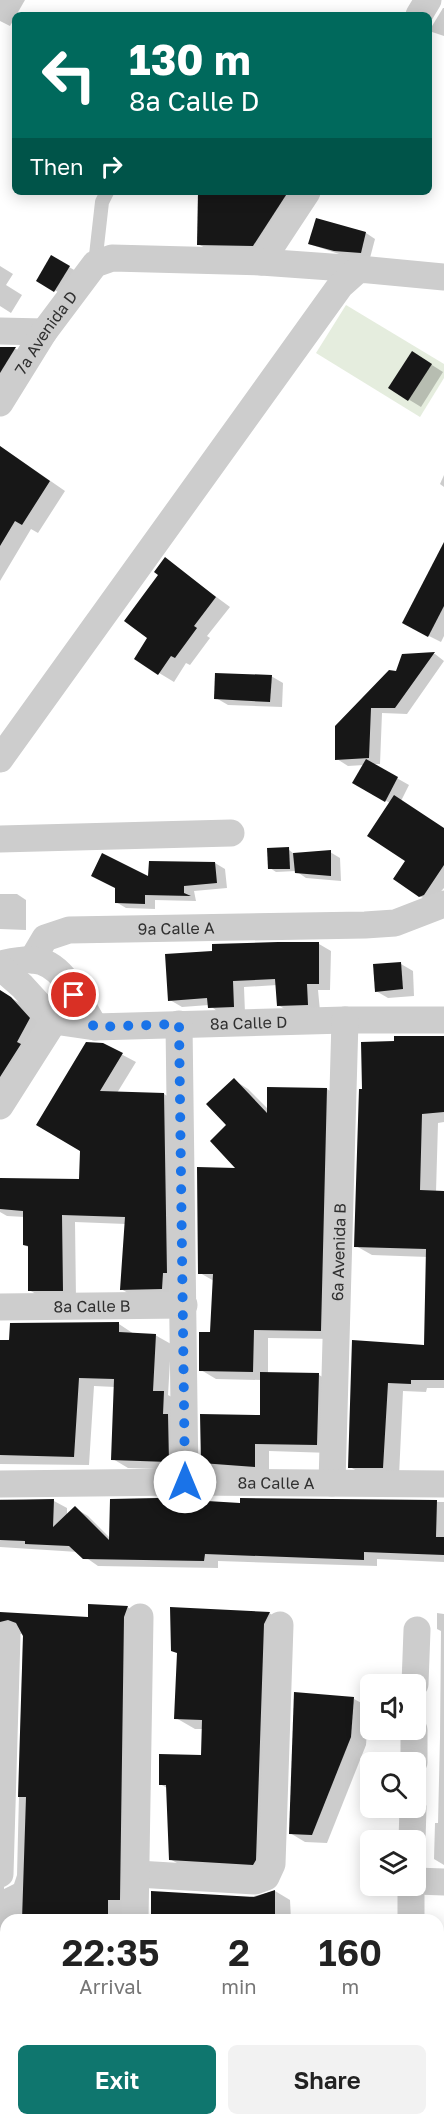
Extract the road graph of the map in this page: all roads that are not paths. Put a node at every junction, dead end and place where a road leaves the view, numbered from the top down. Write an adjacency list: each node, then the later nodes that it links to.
1 (106, 195): 4 (lane)
2 (305, 195): 3 (street)
3 (261, 262): 4 (street); 5 (street)
4 (95, 264): 8 (street, 7a Avenida D)
5 (359, 269): 6 (street); 10 (street)
6 (444, 277)
7 (0, 331): 8 (street)
8 (44, 332): 9 (street, 7a Avenida D)
9 (0, 403)
10 (0, 759)
11 (231, 833): 12 (street)
12 (0, 839)
13 (444, 904): 14 (street, 9a Calle A)
14 (32, 960): 15 (street); 20 (street)
15 (0, 965): 18 (street)
16 (345, 1020): 17 (street, 8a Calle D); 19 (street, 8a Calle D); 25 (street, 6a Avenida B)
17 (444, 1020)
18 (54, 1021): 20 (street, 8a Calle D); 21 (street)
19 (179, 1024): 20 (street, 8a Calle D); 22 (street)
20 (94, 1027)
21 (0, 1107)
22 (184, 1305): 23 (street, 8a Calle B); 24 (street)
23 (0, 1308)
24 (185, 1482): 25 (street, 8a Calle A); 26 (street, 8a Calle A)
25 (332, 1483): 27 (street, 8a Calle A)
26 (0, 1484)
27 (444, 1484)
28 (140, 1617): 34 (street)
29 (280, 1625): 34 (street)
30 (417, 1630): 32 (street)
31 (7, 1636): 33 (street)
32 (416, 1674)
33 (0, 1874)
34 (137, 1874): 38 (street)
35 (426, 1881): 36 (street)
36 (444, 1882)
37 (411, 1896): 39 (street)
38 (135, 1914)
39 (411, 1914)

